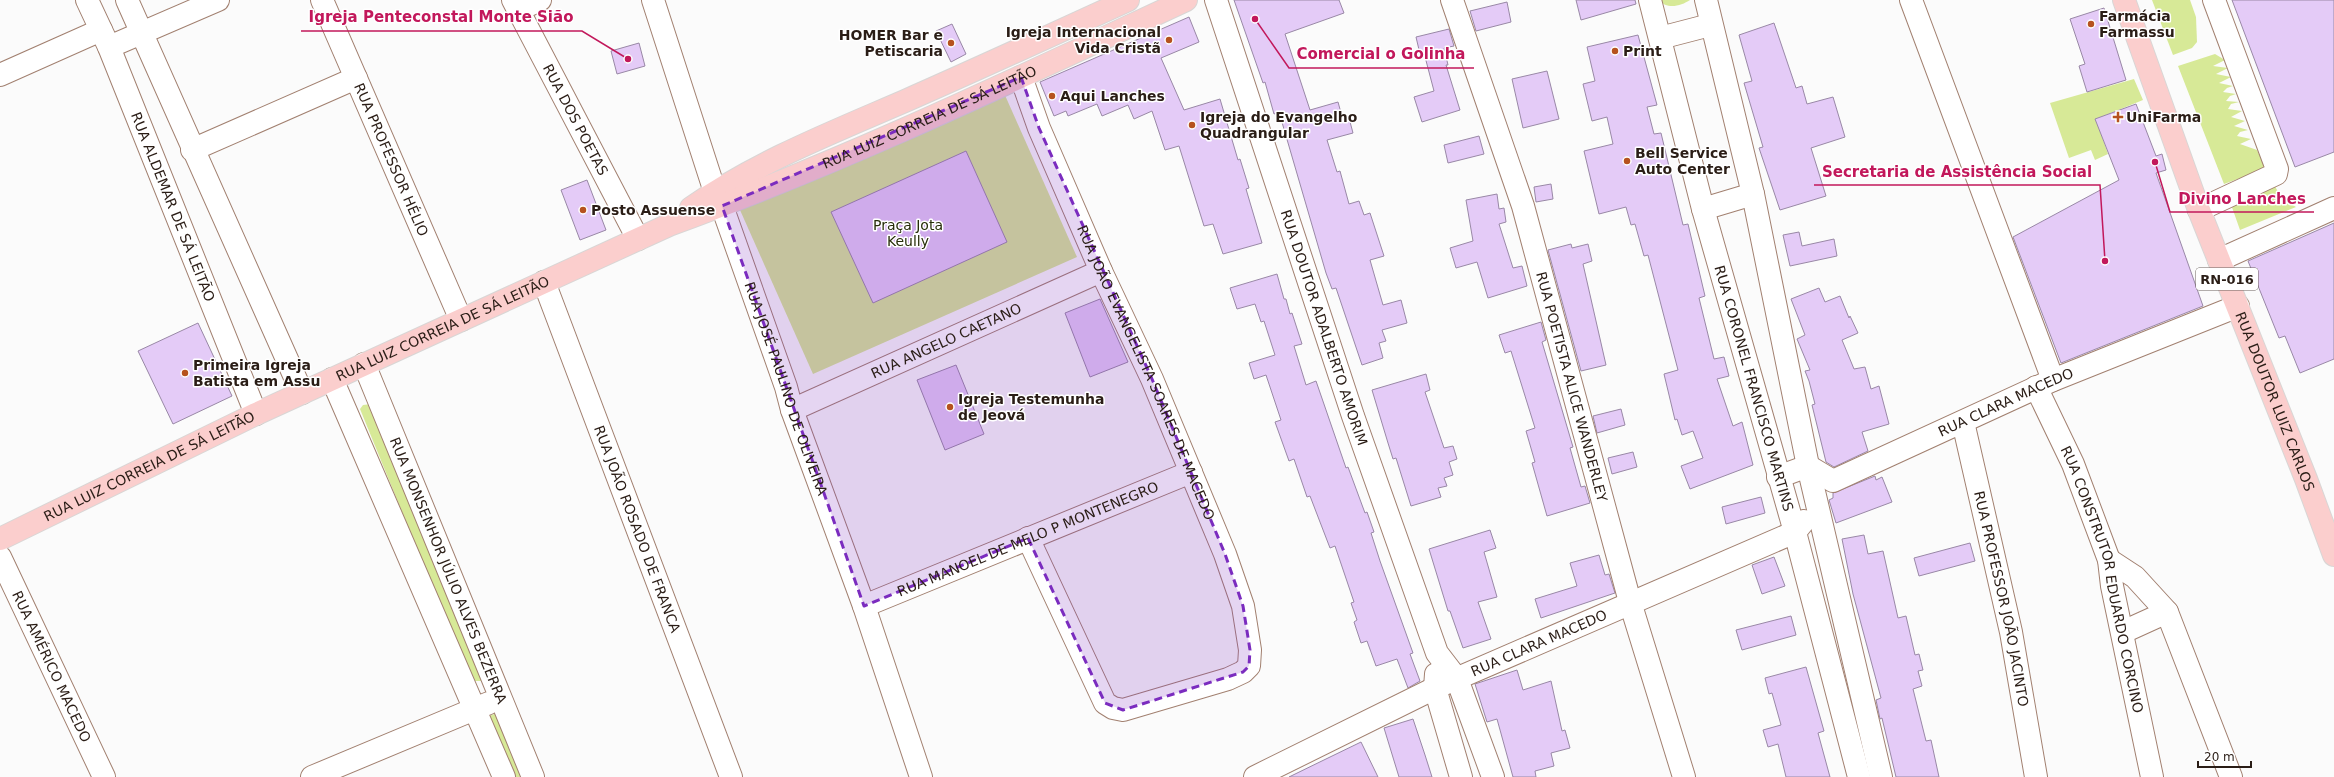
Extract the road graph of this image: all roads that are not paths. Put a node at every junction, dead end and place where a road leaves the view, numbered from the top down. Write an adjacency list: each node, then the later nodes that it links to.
1 (87, 0): 20 (street, RUA ALDEMAR DE SÁ LEITÃO)
2 (127, 0): 18 (street)
3 (218, 0): 18 (street)
4 (322, 0): 23 (street, RUA PROFESSOR HÉLIO)
5 (540, 0): 16 (street)
6 (653, 0): 26 (street, RUA JOSÉ PAULINO DE OLIVEIRA)
7 (1128, 0): 26 (main road, RUA LUIZ CORREIA DE SÁ LEITÃO)
8 (1186, 0): 22 (main road, RUA LUIZ CORREIA DE SÁ LEITÃO)
9 (1216, 0): 57 (street, RUA DOUTOR ADALBERTO AMORIM)
10 (1452, 0): 53 (street, RUA POETISTA ALICE WANDERLEY)
11 (1650, 0): 19 (street, RUA CORONEL FRANCISCO MARTINS)
12 (1706, 0): 17 (street, RUA CORONEL FRANCISCO MARTINS)
13 (1911, 0): 38 (street, RUA CONSTRUTOR EDUARDO CORCINO)
14 (2124, 0): 29 (main road, RUA DOUTOR LUIZ CARLOS / RN-016)
15 (2214, 0): 29 (street)
16 (516, 5): 30 (street, RUA DOS POETAS)
17 (1710, 25): 19 (street); 25 (street, RUA CORONEL FRANCISCO MARTINS)
18 (143, 33): 20 (street); 24 (street)
19 (1660, 38): 28 (street, RUA CORONEL FRANCISCO MARTINS)
20 (105, 39): 21 (street); 41 (street, RUA ALDEMAR DE SÁ LEITÃO)
21 (0, 75)
22 (1021, 77): 26 (main road, RUA LUIZ CORREIA DE SÁ LEITÃO); 32 (street, RUA JOÃO EVANGELISTA SOARES DE MACEDO)
23 (356, 78): 24 (street); 35 (street, RUA PROFESSOR HÉLIO)
24 (192, 150): 39 (street)
25 (1753, 194): 28 (street); 43 (street, RUA CORONEL FRANCISCO MARTINS)
26 (718, 199): 30 (main road, RUA LUIZ CORREIA DE SÁ LEITÃO); 40 (street, RUA JOSÉ PAULINO DE OLIVEIRA)
27 (2334, 208): 31 (street)
28 (1703, 209): 45 (street, RUA CORONEL FRANCISCO MARTINS)
29 (2199, 210): 31 (main road, RUA DOUTOR LUIZ CARLOS / RN-016)
30 (638, 239): 33 (main road, RUA LUIZ CORREIA DE SÁ LEITÃO)
31 (2219, 260): 34 (main road, RUA DOUTOR LUIZ CARLOS / RN-016)
32 (1101, 271): 40 (street, RUA ANGELO CAETANO); 44 (street, RUA JOÃO EVANGELISTA SOARES DE MACEDO)
33 (544, 282): 35 (main road, RUA LUIZ CORREIA DE SÁ LEITÃO); 67 (street, RUA JOÃO ROSADO DE FRANCA)
34 (2238, 306): 38 (street, RUA CLARA MACEDO); 50 (main road, RUA DOUTOR LUIZ CARLOS / RN-016)
35 (461, 320): 36 (main road, RUA LUIZ CORREIA DE SÁ LEITÃO)
36 (364, 364): 37 (main road, RUA LUIZ CORREIA DE SÁ LEITÃO); 60 (street, RUA MONSENHOR JÚLIO ALVES BEZERRA)
37 (332, 379): 39 (main road, RUA LUIZ CORREIA DE SÁ LEITÃO); 61 (street, RUA MONSENHOR JÚLIO ALVES BEZERRA)
38 (2044, 384): 42 (street, RUA CLARA MACEDO); 52 (street, RUA CONSTRUTOR EDUARDO CORCINO)
39 (302, 393): 41 (main road, RUA LUIZ CORREIA DE SÁ LEITÃO)
40 (792, 410): 54 (street, RUA JOSÉ PAULINO DE OLIVEIRA)
41 (256, 414): 49 (main road, RUA LUIZ CORREIA DE SÁ LEITÃO)
42 (1963, 422): 43 (street, RUA CLARA MACEDO); 75 (street, RUA PROFESSOR JOÃO JACINTO)
43 (1808, 466): 45 (street); 46 (street, RUA CORONEL FRANCISCO MARTINS)
44 (1191, 472): 48 (street, RUA MANOEL DE MELO P MONTENEGRO); 48 (street, RUA JOÃO EVANGELISTA SOARES DE MACEDO)
45 (1778, 477): 47 (street, RUA CORONEL FRANCISCO MARTINS)
46 (1817, 504): 47 (street, RUA CLARA MACEDO); 74 (street, RUA CORONEL FRANCISCO MARTINS)
47 (1795, 532): 53 (street, RUA CLARA MACEDO); 73 (street, RUA CORONEL FRANCISCO MARTINS)
48 (1028, 538): 54 (street, RUA MANOEL DE MELO P MONTENEGRO)
49 (0, 539)
50 (2334, 556)
51 (0, 557): 64 (street, RUA AMÉRICO MACEDO)
52 (2109, 560): 55 (street); 56 (street, RUA CONSTRUTOR EDUARDO CORCINO)
53 (1630, 602): 58 (street, RUA CLARA MACEDO); 72 (street, RUA POETISTA ALICE WANDERLEY)
54 (864, 606): 68 (street, RUA JOSÉ PAULINO DE OLIVEIRA)
55 (2167, 612): 56 (street); 77 (street)
56 (2123, 632): 76 (street, RUA CONSTRUTOR EDUARDO CORCINO)
57 (1437, 653): 58 (street, RUA DOUTOR ADALBERTO AMORIM); 59 (street, RUA DOUTOR ADALBERTO AMORIM)
58 (1457, 679): 59 (street, RUA CLARA MACEDO); 71 (street, RUA DOUTOR ADALBERTO AMORIM)
59 (1435, 688): 62 (street, RUA CLARA MACEDO); 70 (street, RUA DOUTOR ADALBERTO AMORIM)
60 (501, 699): 61 (street); 66 (street, RUA MONSENHOR JÚLIO ALVES BEZERRA)
61 (476, 707): 63 (street); 65 (street, RUA MONSENHOR JÚLIO ALVES BEZERRA)
62 (1281, 772): 69 (street, RUA CLARA MACEDO)
63 (317, 776)
64 (104, 777)
65 (504, 777)
66 (533, 777)
67 (730, 777)
68 (921, 777)
69 (1255, 777)
70 (1461, 777)
71 (1493, 777)
72 (1684, 777)
73 (1859, 777)
74 (1880, 777)
75 (2036, 777)
76 (2152, 777)
77 (2231, 777)

